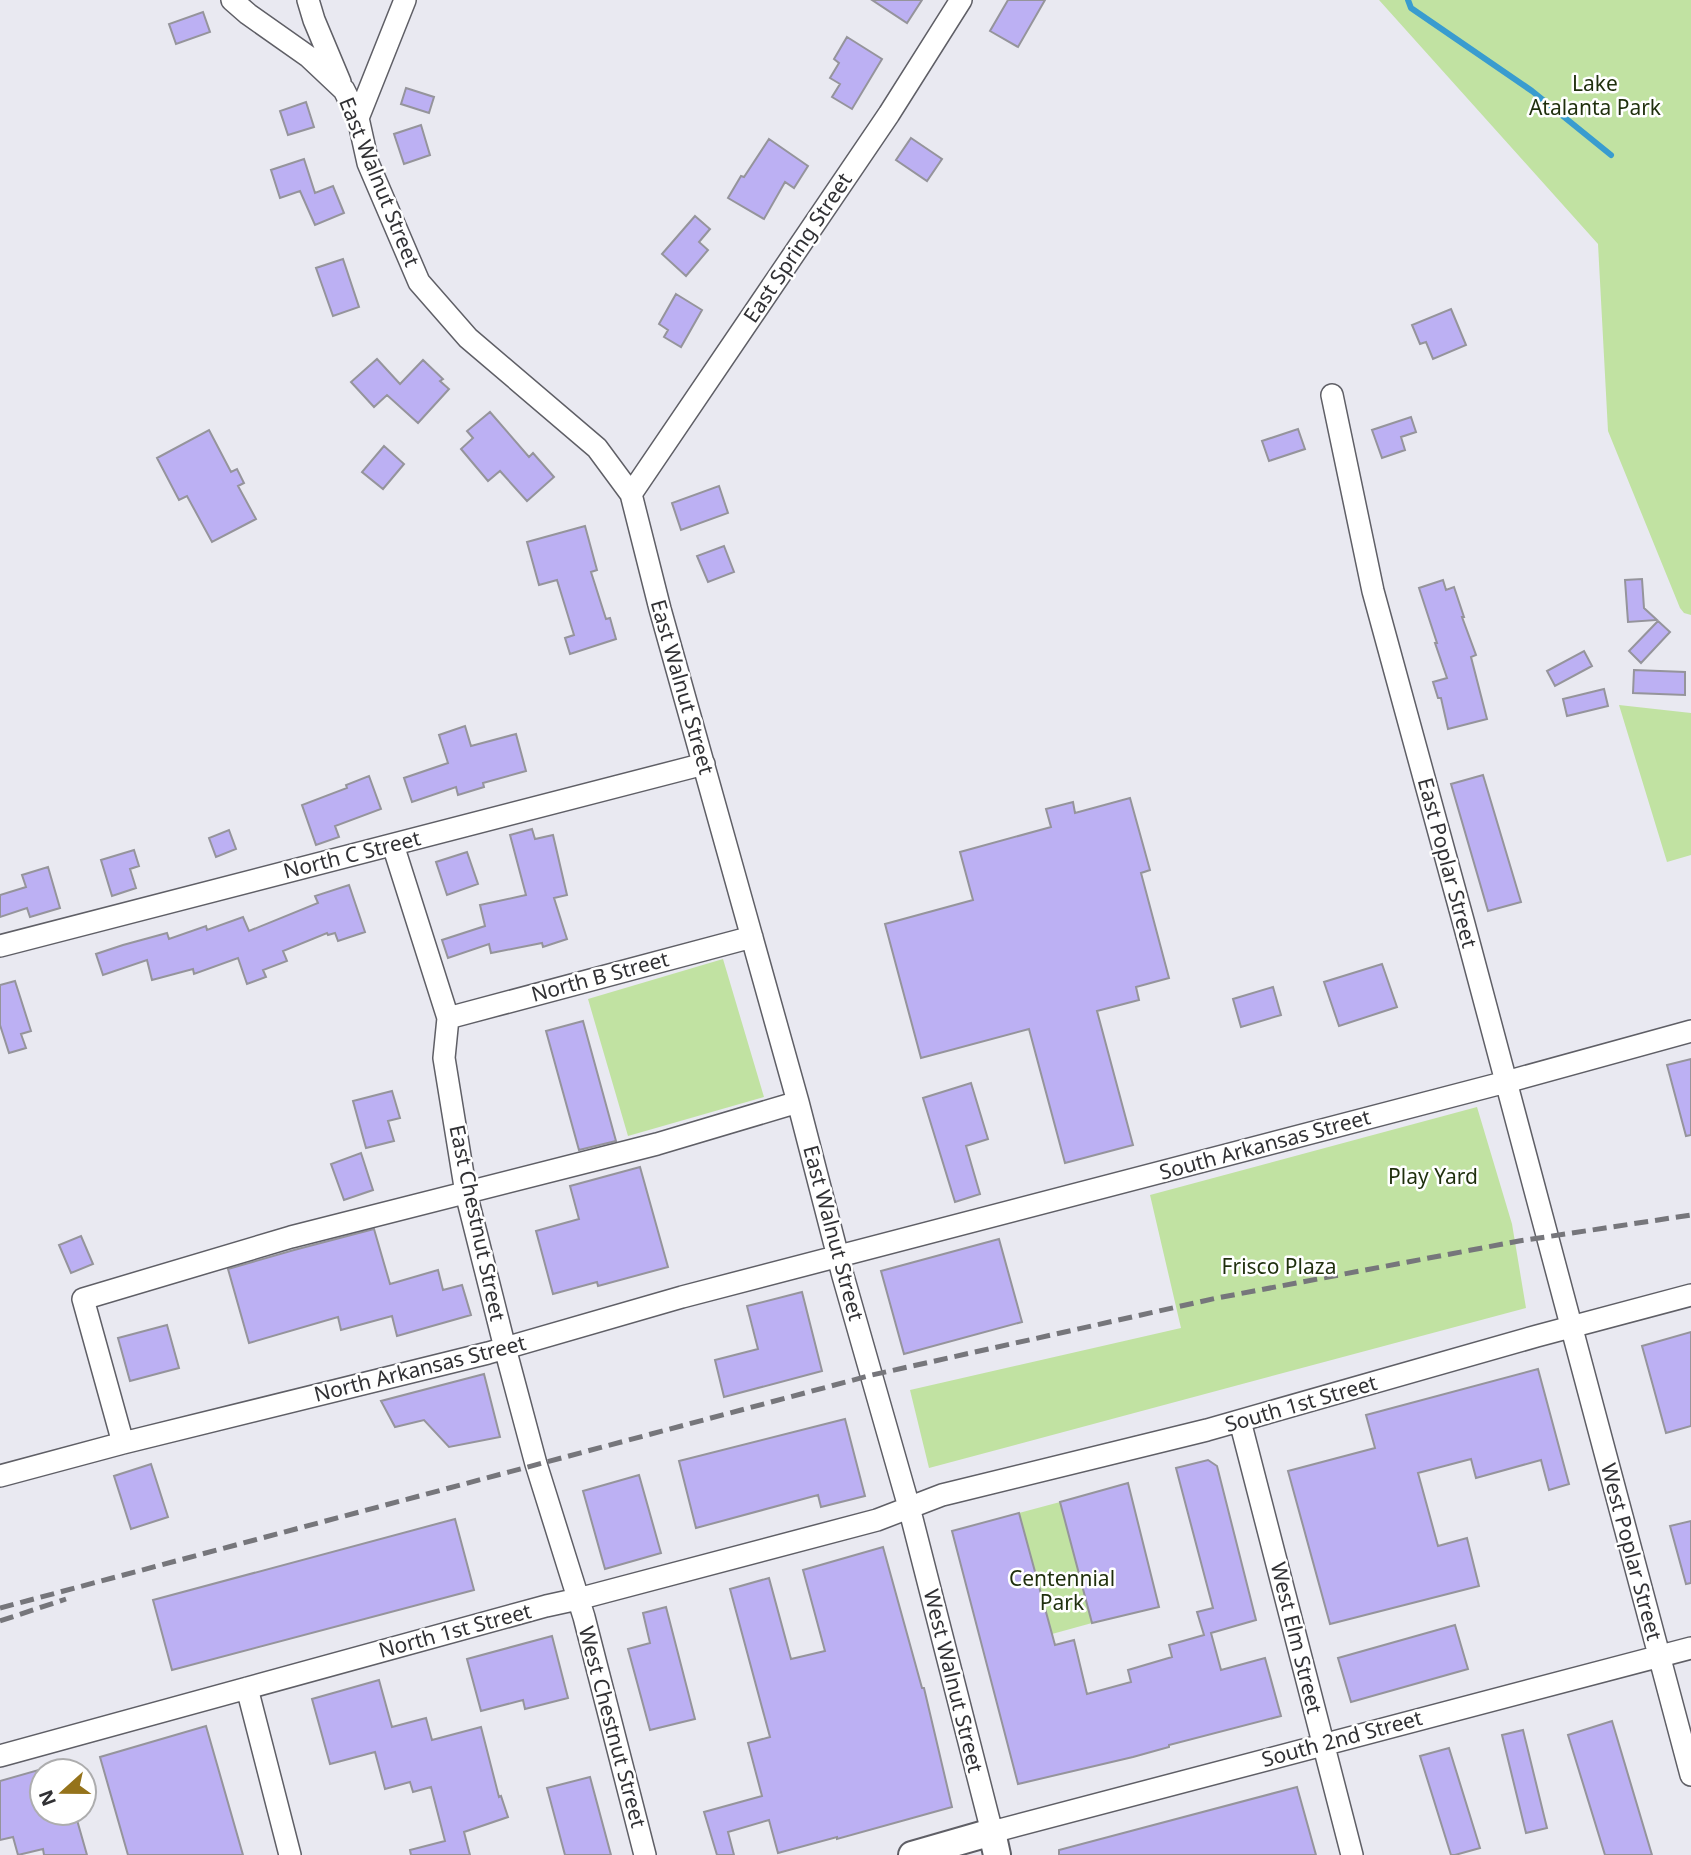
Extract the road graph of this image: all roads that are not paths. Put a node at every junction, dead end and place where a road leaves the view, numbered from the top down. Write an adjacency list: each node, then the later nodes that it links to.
1 (232, 0): 5 (street, East Walnut Street)
2 (308, 0): 5 (street)
3 (405, 0): 6 (street)
4 (961, 0): 8 (street, East Spring Street)
5 (344, 90): 6 (street, East Walnut Street)
6 (358, 118): 8 (street, East Walnut Street)
7 (1332, 396): 15 (street, East Poplar Street)
8 (631, 494): 9 (street, East Walnut Street)
9 (704, 764): 10 (street, North C Street); 11 (street, East Walnut Street)
10 (393, 845): 12 (street, North C Street); 13 (street, East Chestnut Street)
11 (752, 936): 13 (street, North B Street); 16 (street, East Walnut Street)
12 (0, 947)
13 (447, 1018): 17 (street, East Chestnut Street)
14 (1691, 1031): 15 (street, South Arkansas Street)
15 (1506, 1082): 18 (street, South Arkansas Street); 20 (street, East Poplar Street)
16 (797, 1102): 17 (street); 18 (street, East Walnut Street)
17 (466, 1192): 21 (street, East Chestnut Street); 23 (street)
18 (838, 1258): 21 (street, North Arkansas Street); 25 (street, East Walnut Street)
19 (1691, 1295): 20 (street, South 1st Street)
20 (1571, 1328): 22 (street, South 1st Street); 28 (street, West Poplar Street)
21 (505, 1348): 23 (street, North Arkansas Street); 26 (street, East Chestnut Street)
22 (1240, 1421): 25 (street, South 1st Street); 30 (street, West Elm Street)
23 (123, 1443): 24 (street, North Arkansas Street)
24 (0, 1476)
25 (909, 1507): 26 (street, North 1st Street); 33 (street, West Walnut Street)
26 (578, 1599): 29 (street, North 1st Street); 35 (street, West Chestnut Street)
27 (1691, 1648): 28 (street, South 2nd Street)
28 (1659, 1657): 30 (street, South 2nd Street); 32 (street, West Poplar Street)
29 (247, 1688): 31 (street, North 1st Street); 34 (street)
30 (1323, 1744): 33 (street, South 2nd Street); 37 (street, West Elm Street)
31 (0, 1756)
32 (1691, 1775)
33 (995, 1844): 36 (main road)
34 (290, 1855)
35 (645, 1855)
36 (912, 1855)
37 (1352, 1855)

